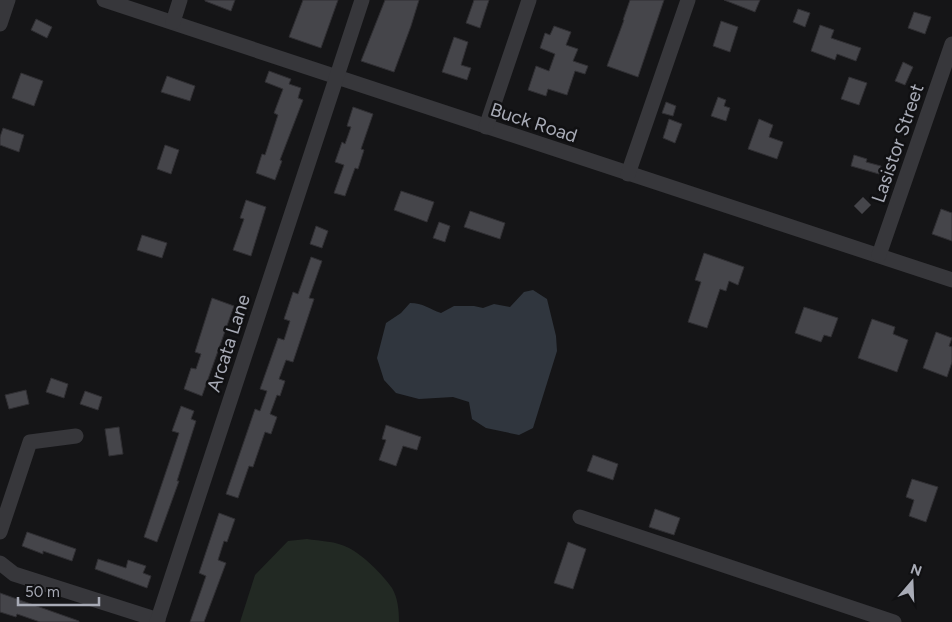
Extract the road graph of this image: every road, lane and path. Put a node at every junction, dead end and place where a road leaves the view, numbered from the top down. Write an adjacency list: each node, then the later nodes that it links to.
1 (8, 0): 8 (street)
2 (104, 0): 7 (street, Buck Road)
3 (180, 0): 7 (street)
4 (362, 0): 10 (street, Arcata Lane)
5 (529, 0): 11 (street)
6 (688, 0): 12 (street)
7 (172, 22): 10 (street, Buck Road)
8 (0, 24)
9 (952, 44): 13 (street, Lasistor Street)
10 (336, 76): 11 (street, Buck Road); 19 (street, Arcata Lane)
11 (486, 127): 12 (street, Buck Road)
12 (628, 174): 13 (street, Buck Road)
13 (879, 255): 14 (street, Buck Road)
14 (952, 280)
15 (76, 436): 17 (street)
16 (580, 517): 20 (street)
17 (0, 532)
18 (0, 563): 19 (street)
19 (157, 621)
20 (894, 622)

